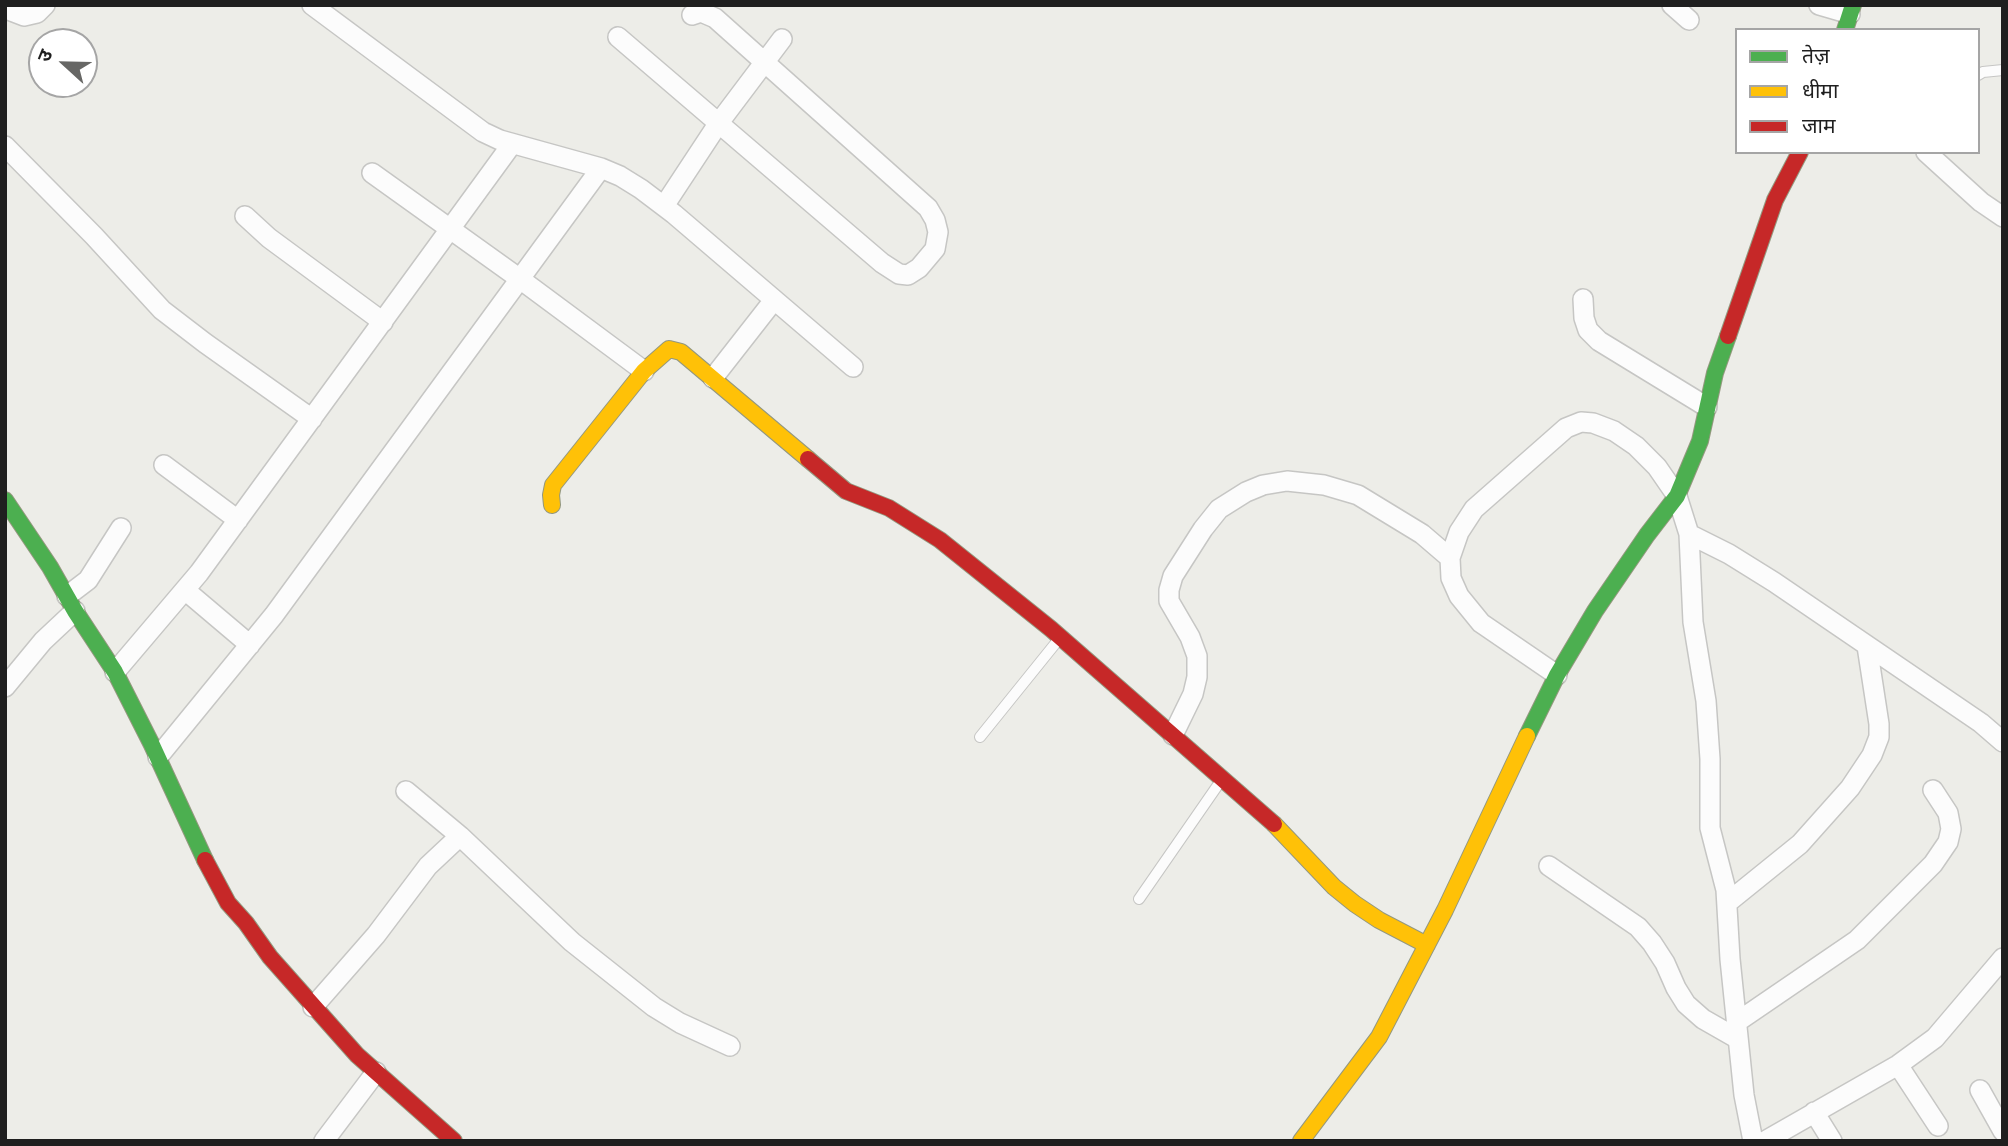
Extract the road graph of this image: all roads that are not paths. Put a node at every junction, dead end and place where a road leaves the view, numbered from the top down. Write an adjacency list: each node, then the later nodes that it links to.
1 (46, 5): 5 (street)
2 (312, 5): 15 (street)
3 (1672, 5): 8 (street)
4 (1819, 5): 7 (street)
5 (5, 6)
6 (692, 15): 11 (street)
7 (1850, 16)
8 (1689, 20)
9 (618, 37): 14 (street)
10 (782, 39): 11 (street)
11 (765, 61): 14 (street); 14 (street)
12 (2003, 70): 13 (lane)
13 (1980, 74)
14 (718, 124): 21 (street)
15 (512, 144): 19 (street); 24 (street)
16 (5, 146): 33 (street)
17 (1799, 154): 32 (street)
18 (1928, 154): 23 (street)
19 (601, 168): 21 (street); 25 (street)
20 (372, 173): 24 (street)
21 (664, 206): 27 (street)
22 (245, 216): 28 (street)
23 (2003, 217)
24 (450, 230): 25 (street); 28 (street)
25 (520, 279): 30 (street); 45 (street)
26 (1583, 299): 32 (street)
27 (774, 300): 29 (street); 31 (street)
28 (383, 322): 33 (street)
29 (853, 367)
30 (644, 371): 31 (street); 37 (street)
31 (713, 378): 44 (street)
32 (1707, 407): 35 (street)
33 (312, 419): 38 (street)
34 (164, 465): 38 (street)
35 (1677, 496): 40 (street); 41 (street); 48 (street)
36 (5, 500): 43 (street)
37 (552, 505)
38 (238, 520): 42 (street)
39 (121, 528): 43 (street)
40 (1689, 534): 46 (street); 60 (street)
41 (1450, 558): 48 (street); 50 (street)
42 (186, 590): 45 (street); 47 (street)
43 (71, 603): 47 (street); 49 (street)
44 (1060, 637): 50 (street); 51 (lane)
45 (250, 645): 53 (street)
46 (1867, 646): 52 (street); 60 (street)
47 (116, 672): 53 (street)
48 (1557, 675): 61 (street)
49 (5, 687)
50 (1173, 735): 54 (street)
51 (980, 737)
52 (2003, 742)
53 (158, 757): 64 (street)
54 (1223, 779): 59 (lane); 61 (street)
55 (1933, 790): 65 (street)
56 (406, 791): 57 (street)
57 (460, 836): 64 (street); 66 (street)
58 (1549, 866): 65 (street)
59 (1139, 899)
60 (1727, 904): 65 (street)
61 (1427, 945): 75 (street)
62 (2003, 958): 63 (street)
63 (1996, 979): 67 (street)
64 (313, 1007): 68 (street)
65 (1737, 1031): 76 (street)
66 (730, 1046)
67 (1898, 1065): 70 (street); 71 (street)
68 (376, 1072): 73 (street); 74 (street)
69 (1980, 1090): 72 (street)
70 (1814, 1112): 77 (street); 78 (street)
71 (1938, 1126)
72 (2003, 1131)
73 (324, 1141)
74 (454, 1141)
75 (1301, 1141)
76 (1753, 1141)
77 (1765, 1141)
78 (1832, 1141)

